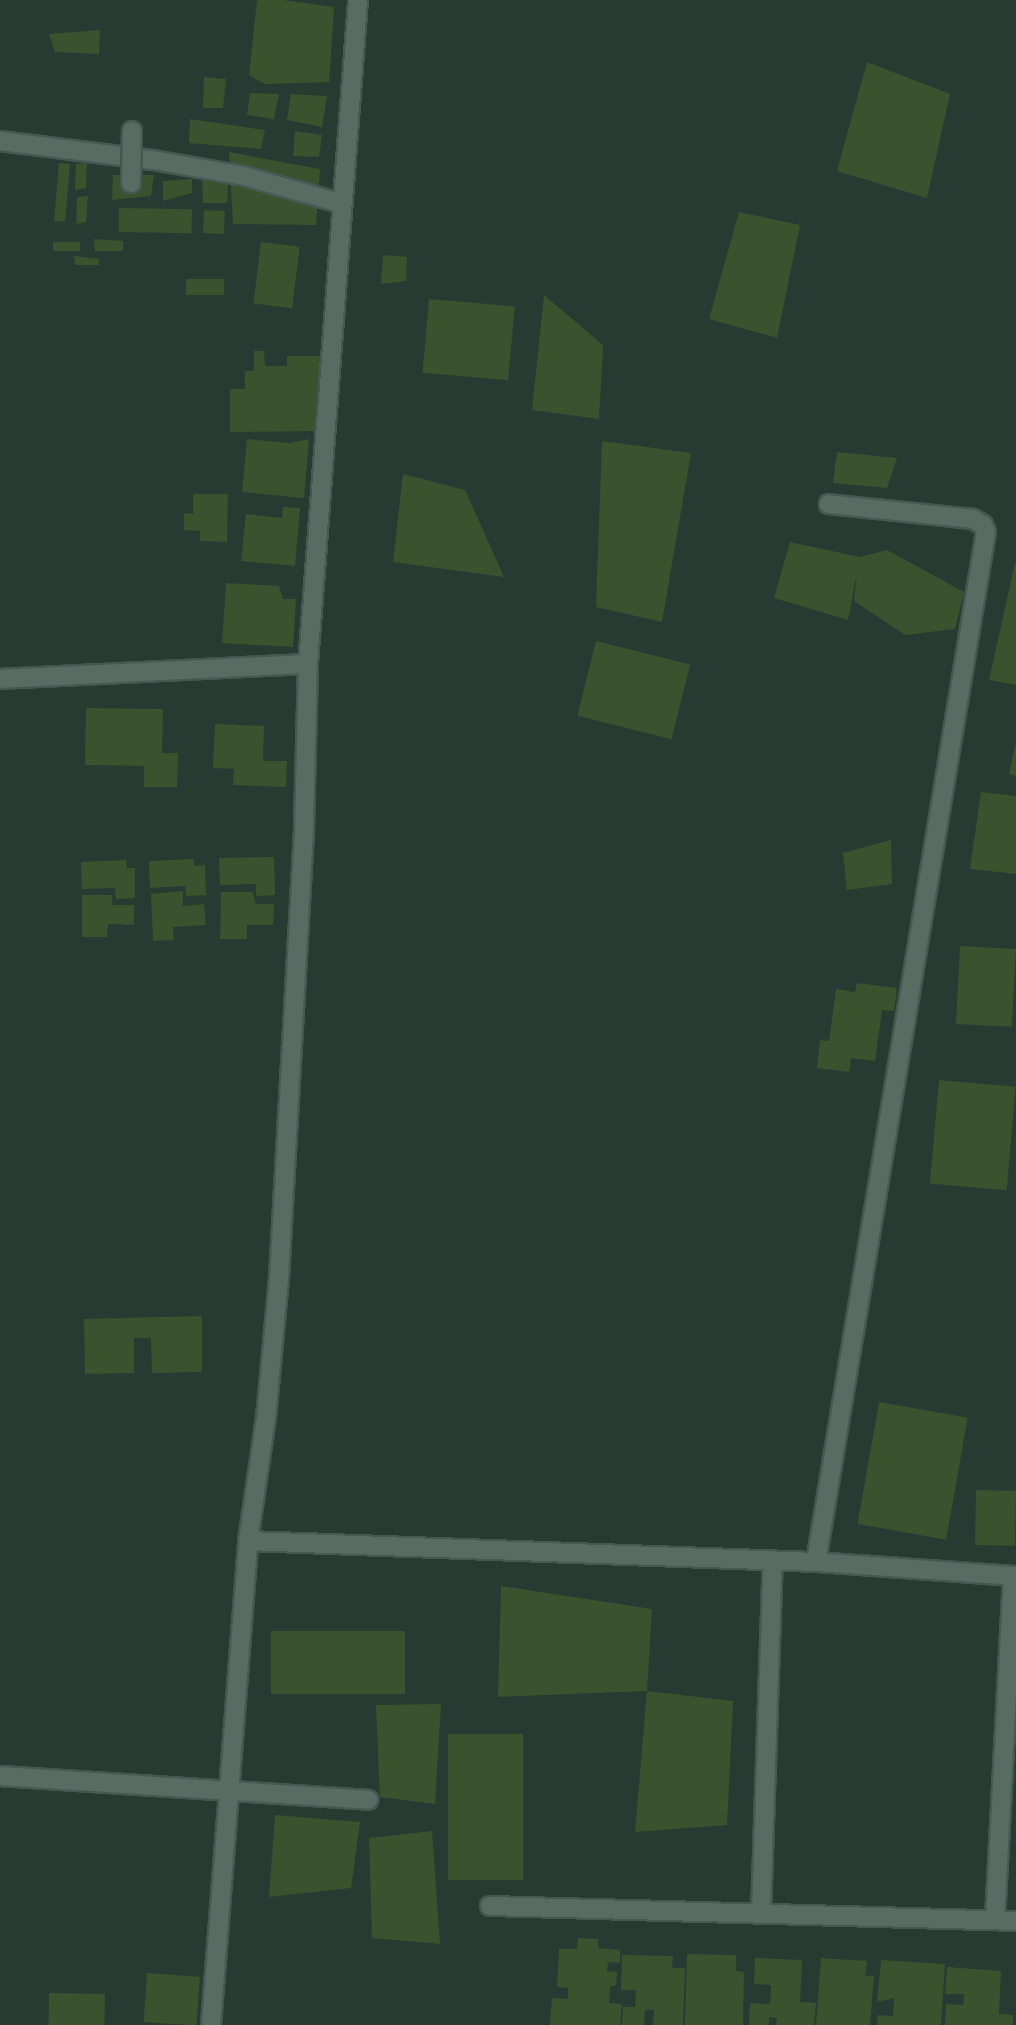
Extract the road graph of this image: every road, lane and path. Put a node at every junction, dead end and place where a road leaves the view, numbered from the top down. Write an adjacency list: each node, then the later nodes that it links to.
1 (358, 0): 5 (street)
2 (132, 131): 4 (street, bridge)
3 (0, 141): 5 (street)
4 (131, 183)
5 (341, 203): 7 (street)
6 (829, 504): 11 (street)
7 (308, 664): 8 (street); 9 (street)
8 (0, 679)
9 (248, 1541): 10 (street); 14 (street)
10 (773, 1560): 11 (street); 17 (street)
11 (816, 1562): 12 (street)
12 (1014, 1576): 18 (street)
13 (0, 1776): 14 (street)
14 (230, 1791): 15 (street); 20 (street)
15 (368, 1800)
16 (490, 1906): 17 (street)
17 (761, 1914): 18 (street)
18 (995, 1920): 19 (street)
19 (1016, 1921)
20 (211, 2025)

